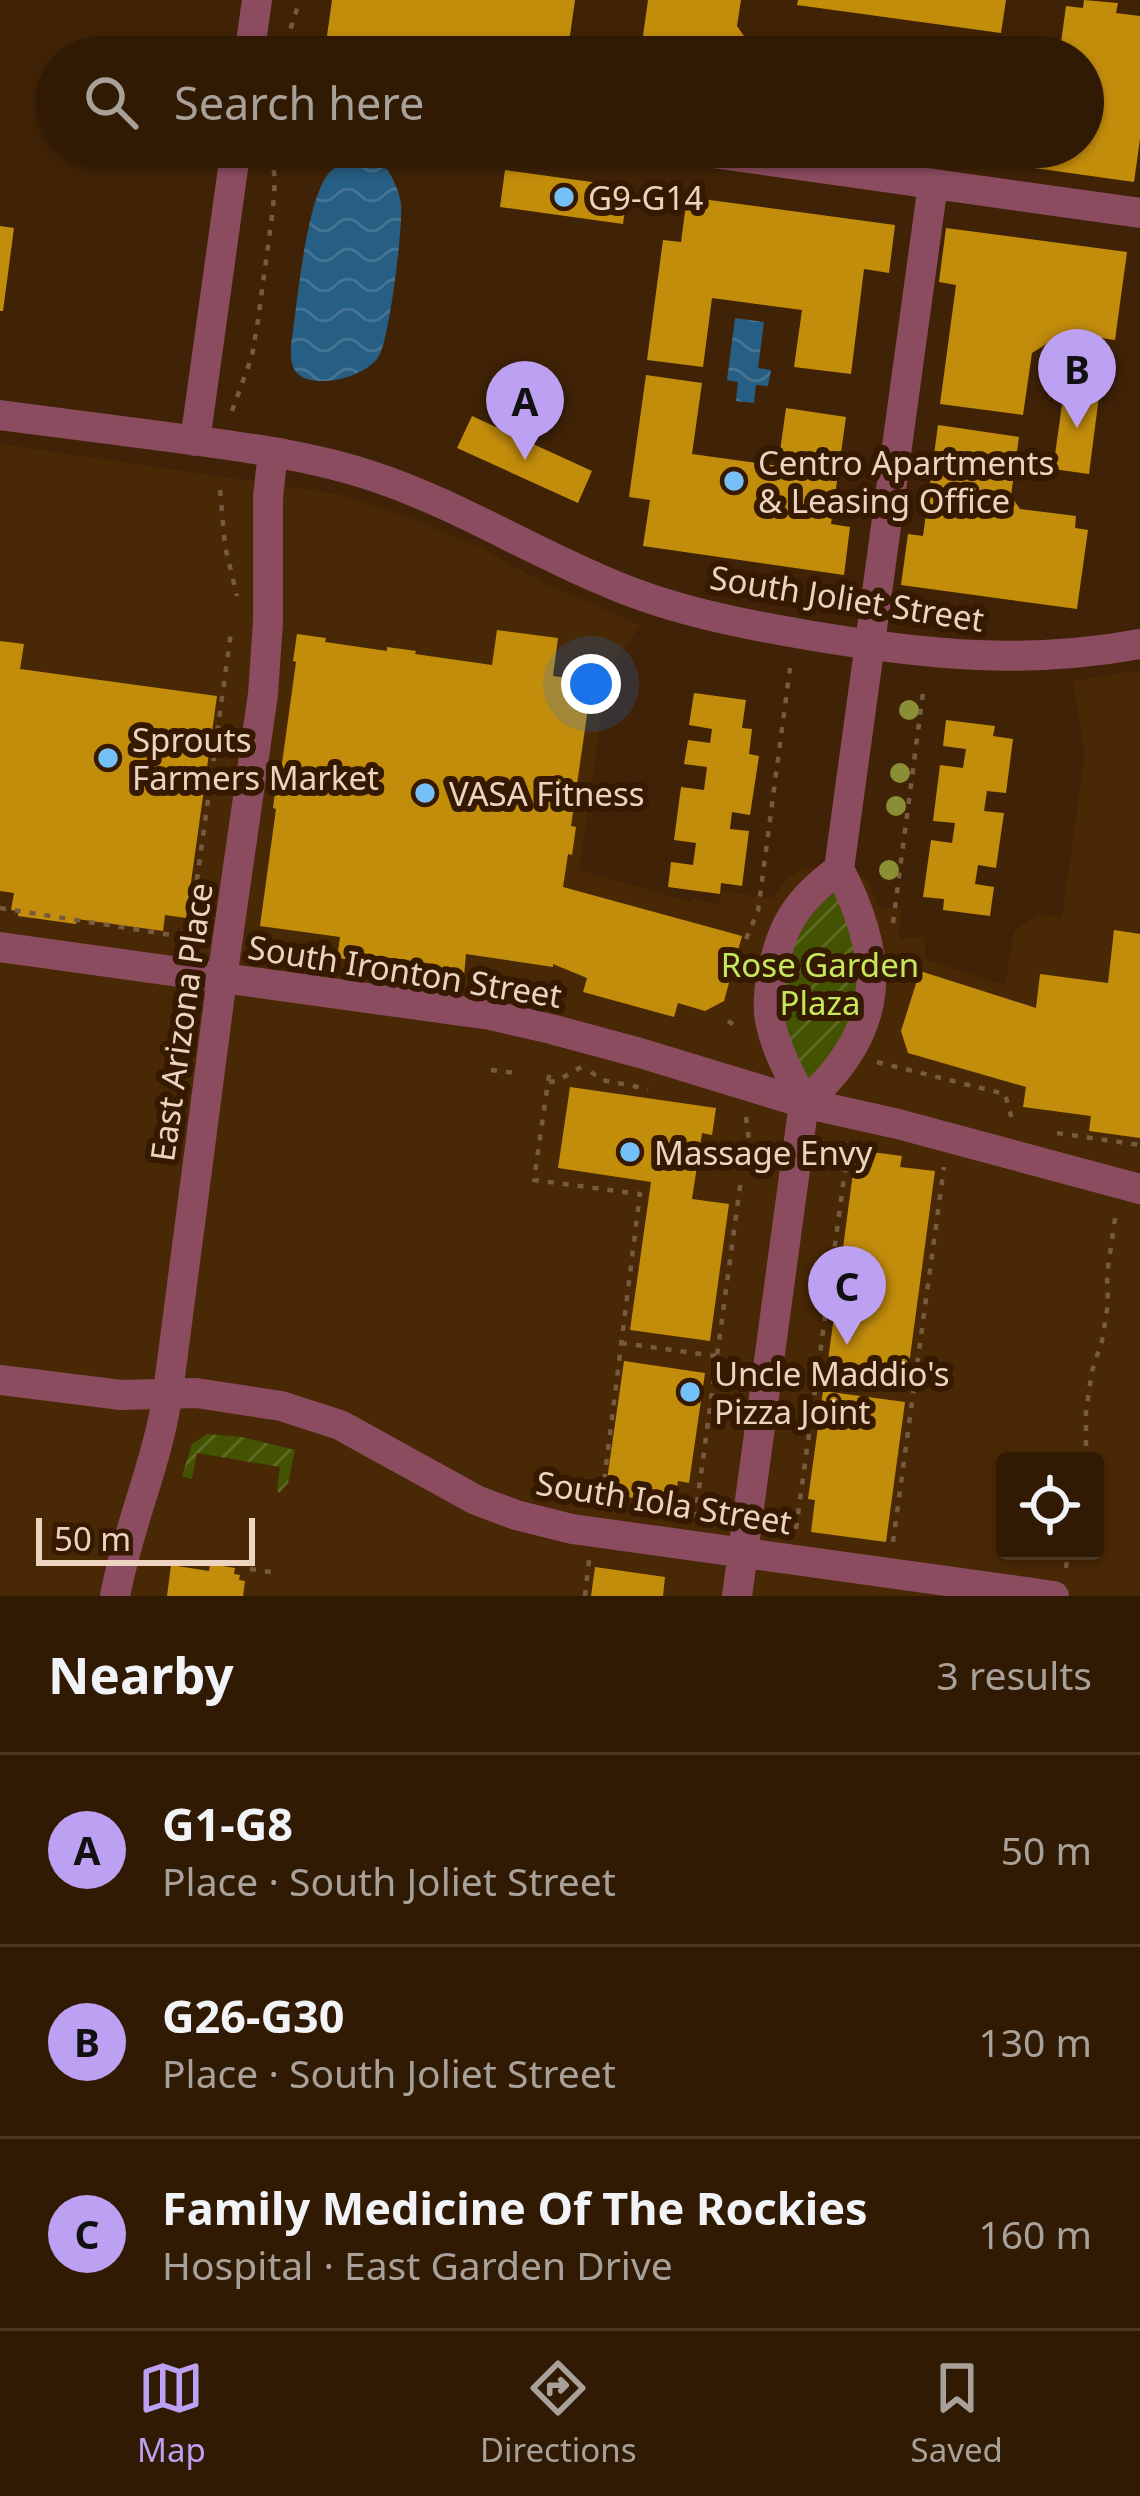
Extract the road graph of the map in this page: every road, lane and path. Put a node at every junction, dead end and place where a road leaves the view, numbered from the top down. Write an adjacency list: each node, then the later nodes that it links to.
1 (257, 0): 3 (street)
2 (300, 0): 4 (path)
3 (252, 36)
4 (288, 36)
5 (233, 168): 12 (street)
6 (273, 168): 11 (path)
7 (820, 168): 8 (street)
8 (934, 184): 9 (street); 19 (street)
9 (1140, 213)
10 (0, 415): 12 (street, South Joliet Street)
11 (231, 417)
12 (195, 441): 13 (street, South Joliet Street)
13 (272, 452): 19 (street, South Joliet Street); 28 (street, East Arizona Place)
14 (220, 490): 15 (path)
15 (237, 598)
16 (239, 629): 24 (path)
17 (231, 632): 23 (path)
18 (1140, 644): 19 (street, South Joliet Street)
19 (869, 645): 22 (street)
20 (790, 668): 26 (path)
21 (924, 685): 25 (path)
22 (838, 869): 33 (street); 33 (street)
23 (0, 908)
24 (197, 928)
25 (892, 934)
26 (746, 939)
27 (0, 947): 28 (street, South Ironton Street)
28 (222, 978): 33 (street, South Ironton Street); 48 (street, East Arizona Place)
29 (873, 1061): 35 (path)
30 (491, 1070): 31 (path)
31 (515, 1073)
32 (549, 1075): 43 (path)
33 (804, 1103): 38 (street, South Ironton Street); 53 (street)
34 (746, 1110): 39 (path)
35 (1014, 1127)
36 (1056, 1133): 40 (path)
37 (850, 1137): 45 (path)
38 (948, 1137): 42 (street, South Ironton Street); 47 (path)
39 (749, 1141)
40 (1140, 1145)
41 (741, 1179): 44 (path)
42 (1128, 1199): 49 (path)
43 (621, 1343): 44 (path); 50 (path)
44 (718, 1356): 51 (path)
45 (818, 1370): 47 (path); 52 (path)
46 (0, 1380): 48 (street, South Iola Street)
47 (915, 1382): 57 (path)
48 (168, 1392): 53 (street, South Iola Street); 59 (street, East Arizona Place)
49 (1086, 1452)
50 (600, 1506)
51 (677, 1516)
52 (795, 1535)
53 (743, 1552): 57 (street, South Iola Street); 61 (street)
54 (590, 1556): 60 (path)
55 (250, 1569): 56 (path)
56 (278, 1573)
57 (889, 1573): 58 (street, South Iola Street)
58 (1060, 1585)
59 (115, 1596)
60 (585, 1596)
61 (737, 1596)

